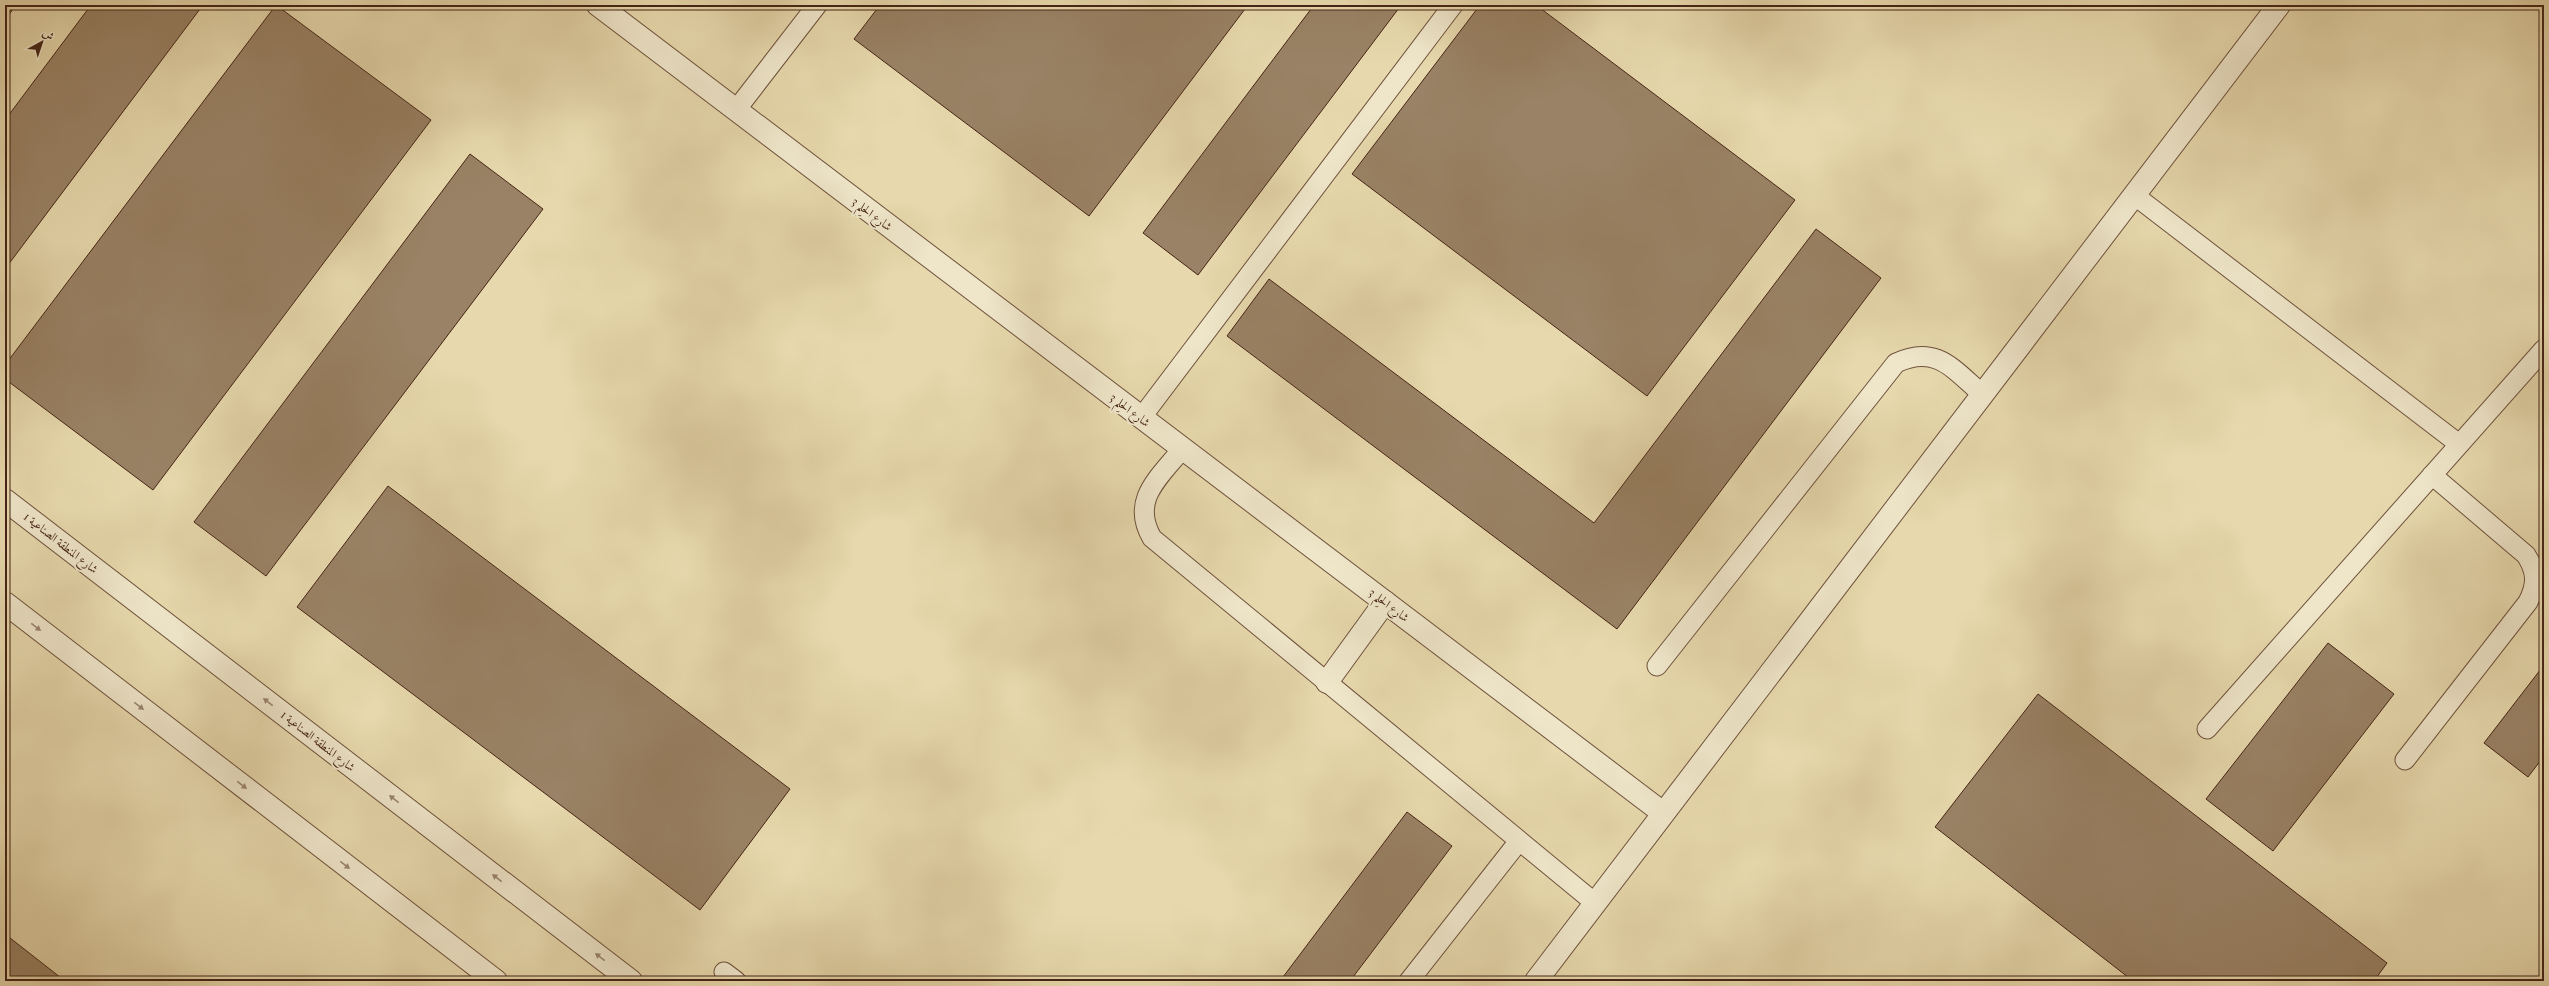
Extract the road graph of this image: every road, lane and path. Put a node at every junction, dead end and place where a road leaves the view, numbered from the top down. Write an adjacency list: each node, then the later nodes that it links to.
1 (598, 5): 5 (street, شارع الحِلم 3)
2 (817, 5): 5 (lane)
3 (1453, 5): 9 (lane)
4 (2279, 5): 6 (street)
5 (736, 110): 9 (street, شارع الحِلم 3)
6 (2134, 195): 8 (street); 10 (lane)
7 (2544, 349): 10 (lane)
8 (1982, 394): 16 (lane); 20 (street)
9 (1141, 418): 11 (street, شارع الحِلم 3)
10 (2459, 444): 12 (lane)
11 (1182, 449): 14 (street, شارع الحِلم 3); 17 (lane)
12 (2432, 475): 18 (lane); 19 (lane)
13 (5, 500): 24 (street, شارع المنطقة الصناعية 1, one-way to 13)
14 (1385, 602): 17 (street); 20 (street, شارع الحِلم 3)
15 (5, 603): 23 (street, one-way to 23)
16 (1657, 666)
17 (1327, 682): 21 (lane)
18 (2207, 729)
19 (2405, 760)
20 (1663, 813): 22 (street)
21 (1519, 841): 22 (lane); 25 (lane)
22 (1595, 903): 26 (street)
23 (496, 981)
24 (631, 981)
25 (1409, 981)
26 (1536, 981)

